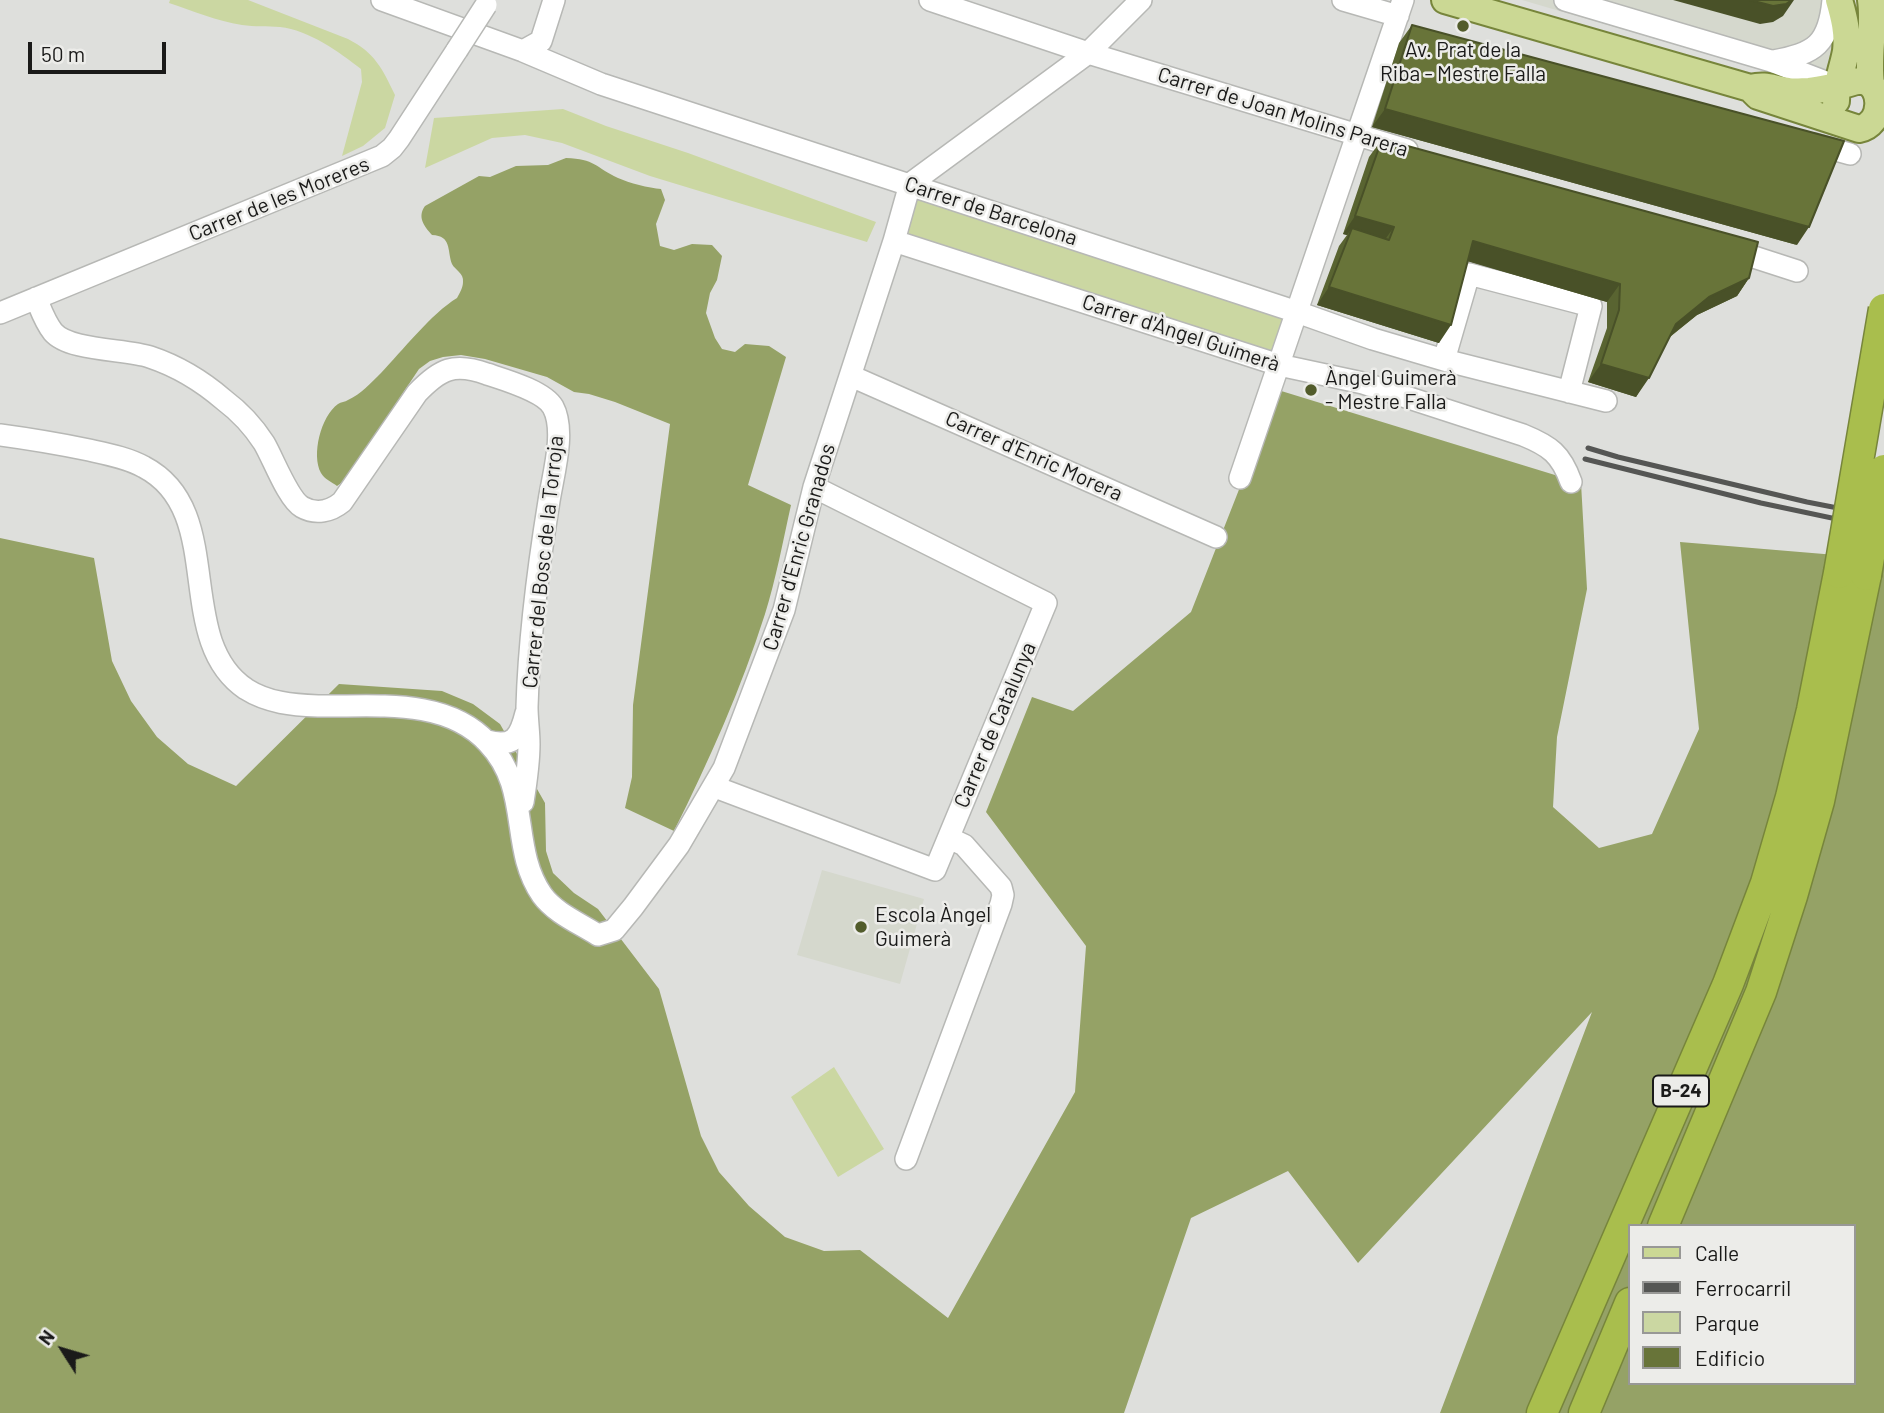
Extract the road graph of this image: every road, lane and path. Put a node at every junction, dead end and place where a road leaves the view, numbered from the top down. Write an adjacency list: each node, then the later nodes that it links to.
1 (382, 0): 13 (street, Carrer de Barcelona)
2 (554, 0): 13 (street)
3 (930, 0): 14 (street, Carrer de Joan Molins Parera)
4 (1141, 0): 14 (street)
5 (1343, 0): 12 (street)
6 (1445, 0): 16 (main road)
7 (1565, 0): 15 (street)
8 (1833, 0): 15 (street)
9 (1839, 0): 17 (main road)
10 (1871, 0): 17 (main road)
11 (487, 2): 26 (street, Carrer de les Moreres, bridge)
12 (1400, 20): 18 (street)
13 (523, 51): 22 (street, Carrer de Barcelona)
14 (1088, 52): 18 (street, Carrer de Joan Molins Parera); 22 (street)
15 (1771, 61): 17 (street)
16 (1750, 88): 17 (main road); 17 (main road)
17 (1862, 104)
18 (1357, 135): 21 (street, Carrer de Joan Molins Parera); 28 (street)
19 (1796, 139): 20 (street)
20 (1850, 154)
21 (1423, 155)
22 (909, 184): 23 (street, Carrer d'Enric Granados); 28 (street, Carrer de Barcelona)
23 (894, 241): 31 (street, Carrer d'Àngel Guimerà); 32 (street, Carrer d'Enric Granados)
24 (1714, 244): 25 (street)
25 (1797, 271)
26 (36, 298): 29 (street, Carrer de les Moreres); 42 (street, Carrer del Bosc de la Torroja)
27 (1884, 309): 41 (highway, B-24, bridge)
28 (1297, 312): 30 (street, Carrer de Barcelona); 31 (street)
29 (0, 313)
30 (1444, 360): 33 (street, Carrer de Barcelona); 33 (street)
31 (1279, 365): 37 (street); 38 (street, Carrer d'Àngel Guimerà)
32 (851, 376): 39 (street, Carrer d'Enric Granados); 40 (street, Carrer d'Enric Morera)
33 (1569, 392): 34 (street, Carrer de Barcelona)
34 (1606, 401)
35 (0, 435): 43 (street)
36 (1884, 470): 41 (highway, B-24, bridge)
37 (1240, 478)
38 (1572, 482)
39 (814, 486): 44 (street, Carrer d'Enric Granados); 46 (street, Carrer de Catalunya)
40 (1216, 537)
41 (1853, 574): 48 (highway, B-24); 50 (highway, B-24)
42 (527, 708): 43 (street); 45 (street, Carrer del Bosc de la Torroja)
43 (487, 741): 45 (street, Carrer d'Enric Granados)
44 (715, 787): 45 (street, Carrer d'Enric Granados); 46 (street, Carrer de Catalunya)
45 (521, 818)
46 (949, 838): 47 (street)
47 (906, 1159)
48 (1664, 1224)
49 (1629, 1305): 51 (highway)
50 (1542, 1413)
51 (1584, 1413)

